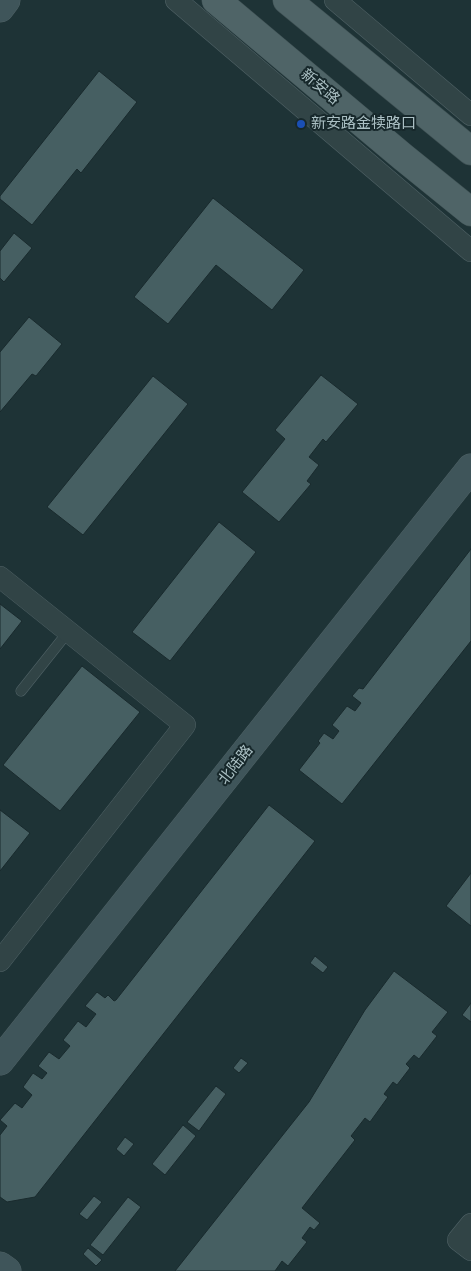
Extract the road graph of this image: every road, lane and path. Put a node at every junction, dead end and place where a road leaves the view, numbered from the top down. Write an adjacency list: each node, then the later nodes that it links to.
1 (6, 0): 6 (street)
2 (176, 0): 10 (street)
3 (216, 0): 9 (main road, 新安路)
4 (287, 0): 8 (main road)
5 (335, 0): 7 (street)
6 (0, 8)
7 (471, 115)
8 (471, 152)
9 (471, 212)
10 (471, 251)
11 (471, 468): 16 (street, 北陆路)
12 (0, 577): 13 (street)
13 (68, 632): 14 (lane); 15 (street)
14 (21, 691)
15 (1, 957)
16 (0, 1061)
17 (471, 1224): 18 (street)
18 (471, 1250)
19 (0, 1266): 20 (street)
20 (7, 1271)

